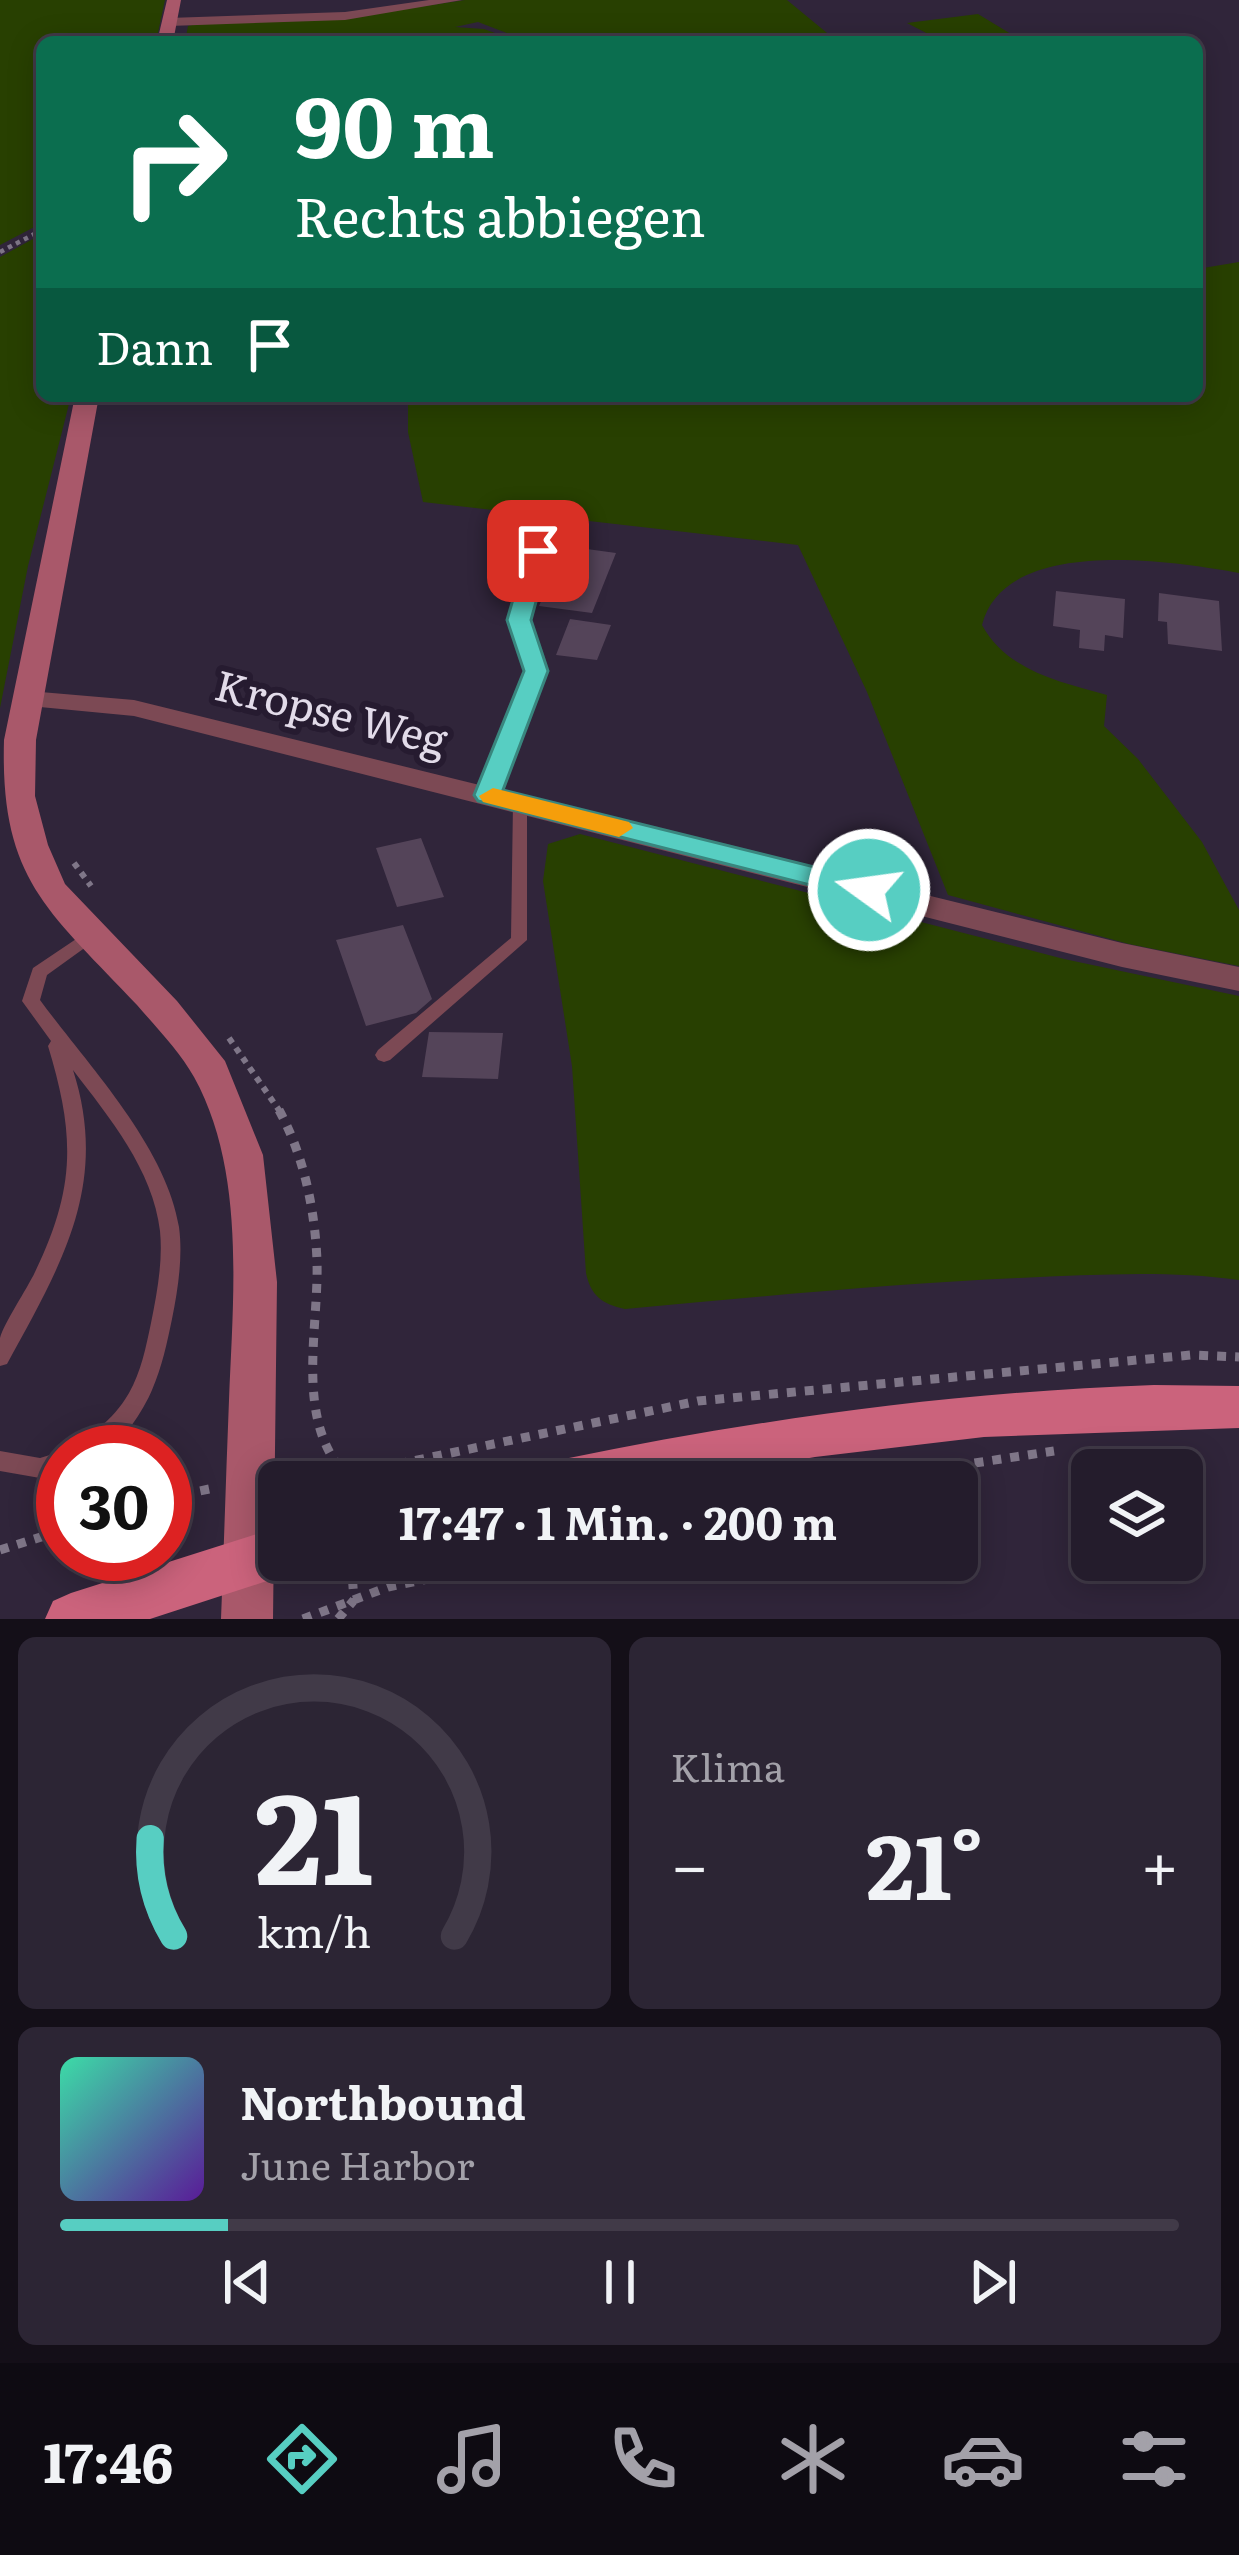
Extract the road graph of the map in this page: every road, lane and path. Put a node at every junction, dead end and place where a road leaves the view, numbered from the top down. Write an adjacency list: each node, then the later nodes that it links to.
1 (174, 0): 3 (main road)
2 (456, 0): 3 (street)
3 (169, 22): 4 (main road)
4 (166, 36)
5 (36, 233): 6 (path)
6 (0, 252)
7 (86, 402): 9 (main road)
8 (538, 551): 10 (lane)
9 (29, 699): 10 (street, Kropse Weg); 12 (main road)
10 (488, 795): 11 (street, Kropse Weg)
11 (520, 803): 13 (street, Kropse Weg); 15 (lane)
12 (91, 935): 14 (lane); 26 (main road)
13 (1239, 980)
14 (52, 1032): 16 (lane); 19 (lane)
15 (384, 1055)
16 (0, 1357)
17 (1239, 1358): 22 (path)
18 (1239, 1407): 23 (main road)
19 (121, 1425)
20 (1063, 1450): 24 (path)
21 (0, 1461): 25 (lane)
22 (428, 1461)
23 (665, 1461)
24 (978, 1463)
25 (36, 1467)
26 (250, 1480): 27 (path); 28 (main road)
27 (192, 1492)
28 (258, 1524)
29 (36, 1539): 30 (path)
30 (0, 1550)
31 (258, 1559): 36 (main road)
32 (258, 1579): 37 (main road)
33 (353, 1581): 35 (path)
34 (418, 1581): 35 (path)
35 (354, 1600): 38 (path); 39 (path)
36 (71, 1619)
37 (247, 1619)
38 (303, 1619)
39 (338, 1619)

